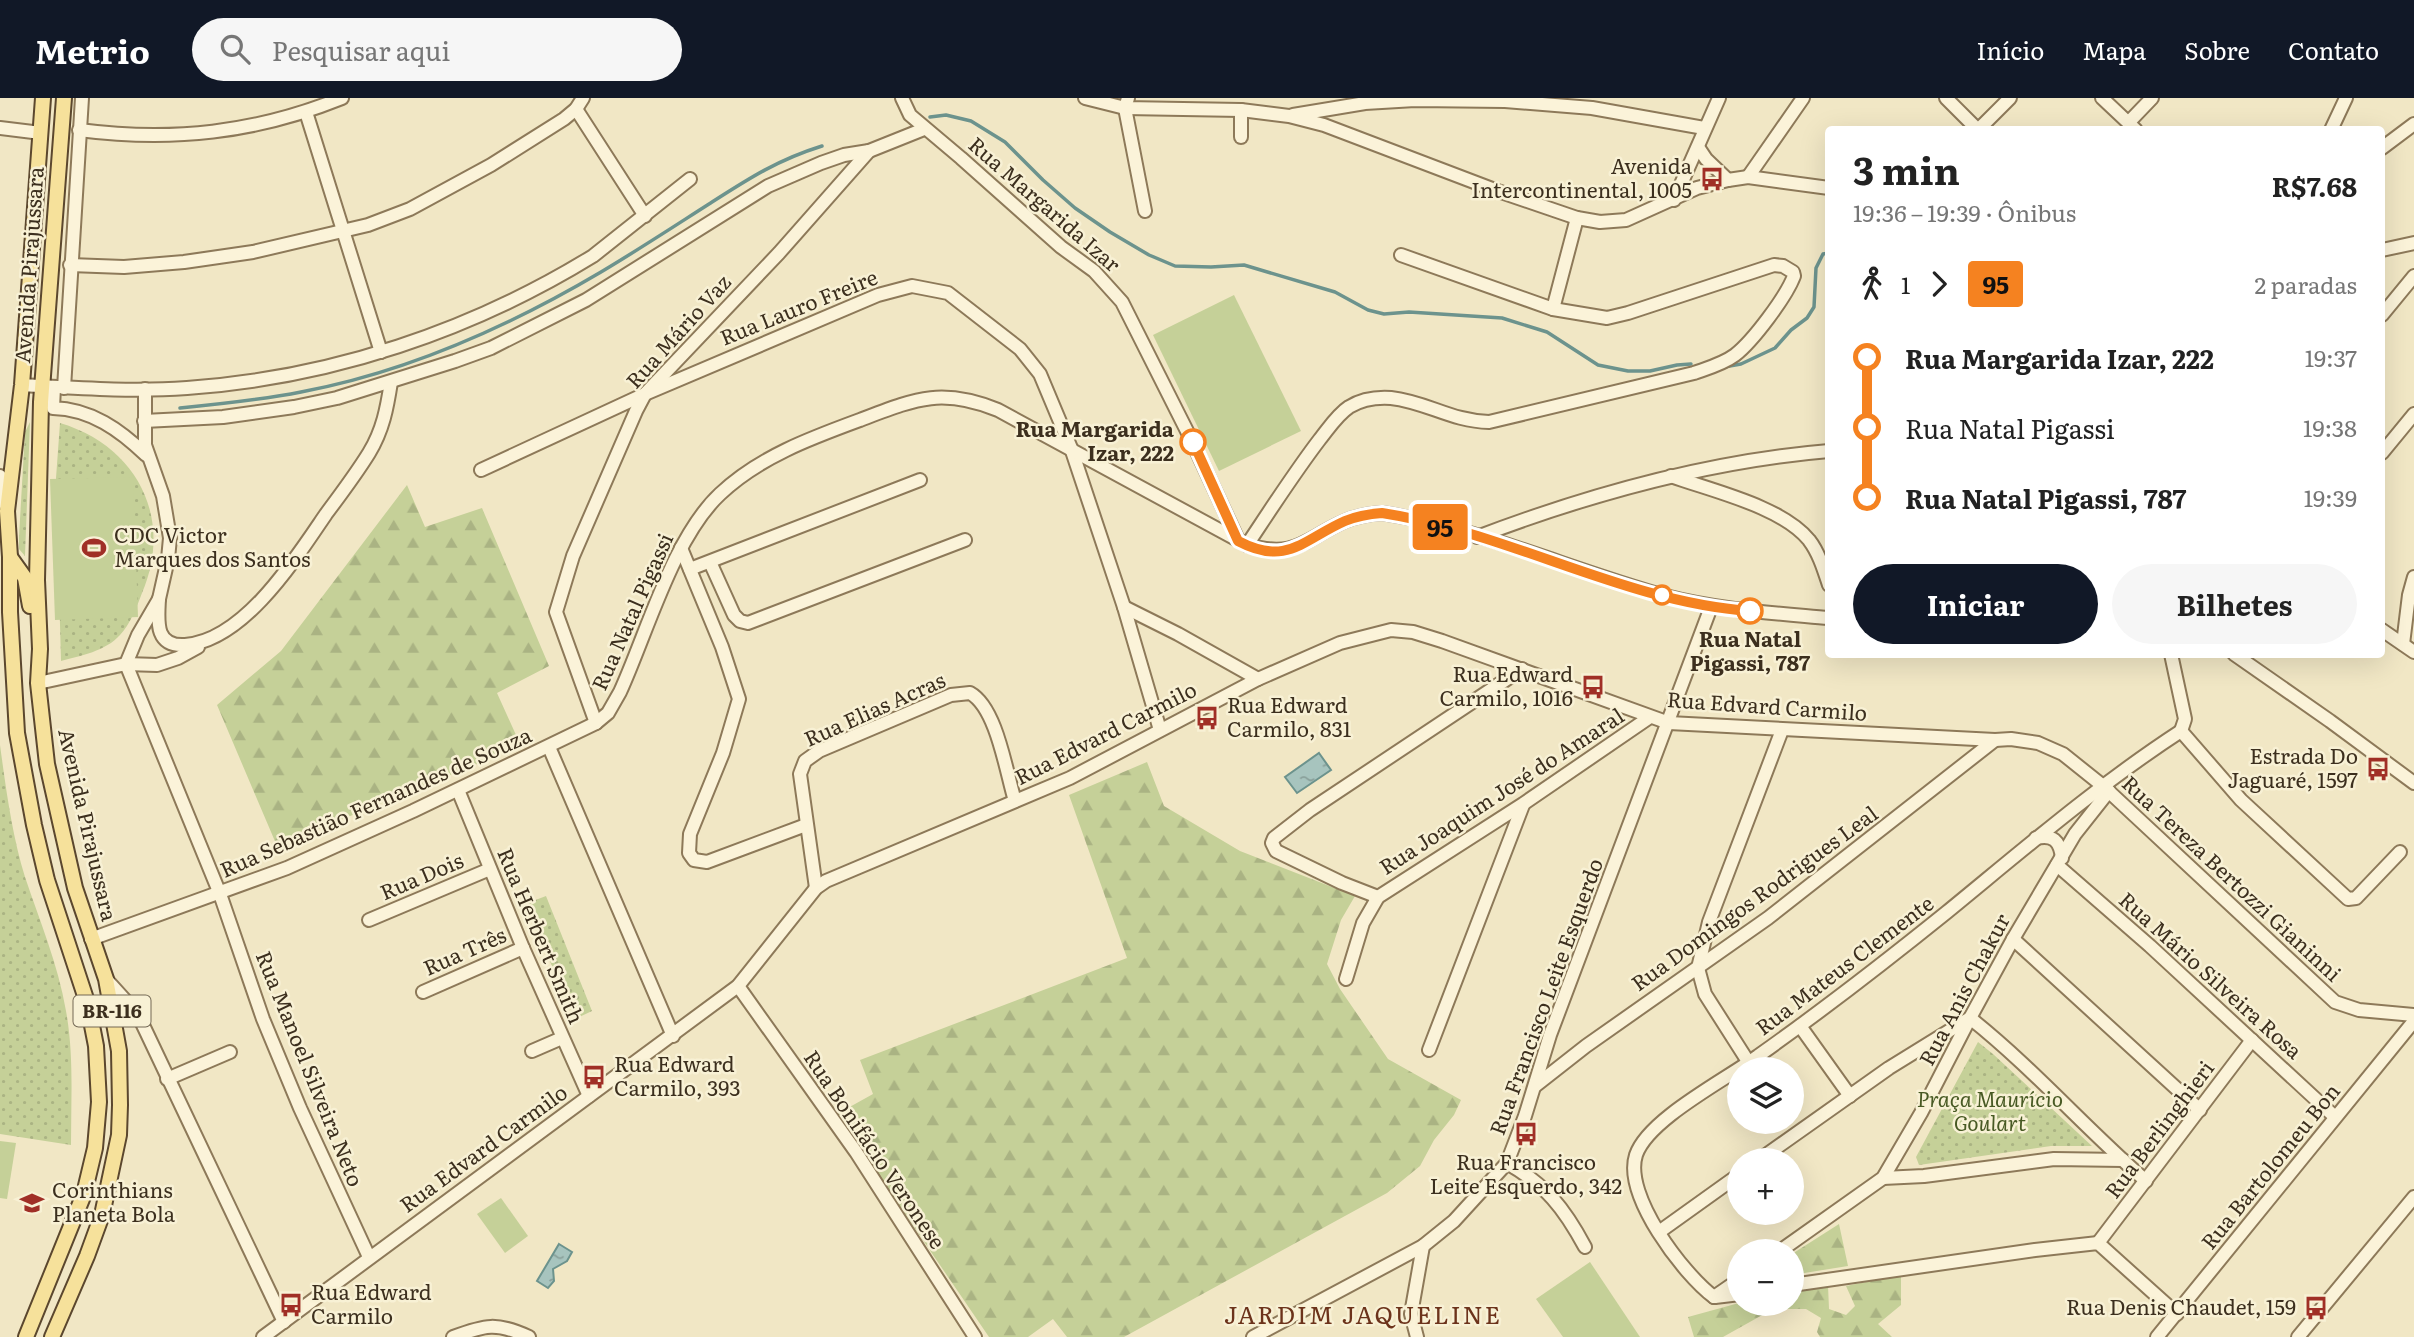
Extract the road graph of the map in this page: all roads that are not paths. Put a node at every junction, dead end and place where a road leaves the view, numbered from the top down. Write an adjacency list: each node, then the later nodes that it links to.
1 (43, 98): 31 (main road, Avenida Pirajussara)
2 (64, 98): 57 (main road, Avenida Pirajussara)
3 (82, 98): 30 (street, Avenida Pirajussara)
4 (342, 98): 20 (street)
5 (902, 98): 28 (street, Rua Margarida Izar)
6 (1085, 98): 16 (street)
7 (1719, 98): 29 (street)
8 (1803, 98): 37 (street)
9 (1946, 98): 23 (street)
10 (2010, 98): 24 (street)
11 (2102, 98): 25 (street)
12 (2152, 98): 25 (street)
13 (2346, 98): 26 (street)
14 (1482, 100): 15 (street); 21 (street)
15 (1504, 100): 17 (street)
16 (1126, 103): 19 (street); 43 (street)
17 (1594, 103): 29 (street)
18 (580, 104): 44 (street); 46 (street)
19 (1241, 110): 21 (street); 32 (street)
20 (306, 112): 30 (street); 46 (street)
21 (1289, 116): 45 (street)
22 (2414, 124): 33 (street)
23 (1974, 126)
24 (1982, 126)
25 (2132, 126)
26 (2333, 126)
27 (0, 128): 31 (street)
28 (924, 128): 35 (street); 73 (street, Rua Margarida Izar)
29 (1704, 128): 34 (street)
30 (79, 130): 50 (street, Avenida Pirajussara)
31 (41, 133): 56 (main road, Avenida Pirajussara)
32 (1241, 136)
33 (2385, 146)
34 (1698, 147): 36 (street); 39 (street)
35 (869, 151): 55 (street); 59 (street, Rua Mário Vaz)
36 (1686, 170): 41 (street); 42 (street)
37 (1748, 177): 39 (street); 40 (street)
38 (690, 179): 44 (street)
39 (1728, 180): 41 (street)
40 (1825, 187)
41 (1692, 191): 42 (street)
42 (1674, 200): 45 (street)
43 (1145, 211)
44 (645, 216): 54 (street)
45 (1577, 218): 52 (street)
46 (342, 232): 50 (street); 54 (street)
47 (2414, 243): 48 (street)
48 (2385, 249)
49 (1401, 255): 52 (street)
50 (71, 265): 57 (street, Avenida Pirajussara)
51 (2414, 276): 53 (street)
52 (1553, 309): 73 (street)
53 (2385, 311)
54 (381, 352): 58 (street)
55 (391, 382): 61 (street); 86 (street)
56 (22, 385): 57 (street); 70 (main road, Avenida Pirajussara)
57 (53, 387): 58 (street); 65 (street); 94 (main road, Avenida Pirajussara)
58 (145, 389): 61 (street)
59 (645, 394): 62 (street, Rua Lauro Freire); 66 (street, Rua Lauro Freire); 96 (street, Rua Mário Vaz)
60 (2414, 414): 63 (street)
61 (144, 421): 65 (street)
62 (1072, 448): 73 (street, Rua Natal Pigassi); 74 (street, Rua Natal Pigassi); 81 (street, Rua Lauro Freire)
63 (2385, 449)
64 (1825, 451): 68 (street)
65 (146, 456): 80 (street)
66 (481, 470)
67 (0, 475): 70 (street)
68 (1671, 476): 71 (street); 78 (street)
69 (920, 480): 76 (street)
70 (7, 511): 75 (main road, Avenida Pirajussara)
71 (1477, 537): 73 (street, Rua Natal Pigassi); 82 (street, Rua Natal Pigassi)
72 (965, 540): 76 (street)
73 (1243, 543)
74 (681, 548): 77 (street); 96 (street, Rua Natal Pigassi)
75 (5, 556): 87 (main road, Avenida Pirajussara); 94 (main road, BR-116)
76 (710, 562): 77 (street)
77 (690, 569): 108 (street)
78 (1825, 575)
79 (2414, 577): 88 (street)
80 (159, 599): 86 (street); 91 (street)
81 (1124, 607): 93 (street); 98 (street, Rua Lauro Freire)
82 (1711, 607): 83 (street, Rua Natal Pigassi); 97 (street, Rua Francisco Leite Esquerdo)
83 (1825, 618)
84 (0, 625): 87 (main road)
85 (2385, 632): 88 (street)
86 (211, 639): 91 (street)
87 (12, 642): 150 (main road, Avenida Pirajussara / BR-116)
88 (2409, 648)
89 (2172, 658): 100 (street)
90 (2240, 658): 103 (street)
91 (127, 664): 94 (street); 114 (street, Rua Manoel Silveira Neto)
92 (1522, 669): 93 (street, Rua Edvard Carmilo); 95 (street, Rua Edvard Carmilo); 115 (street)
93 (1258, 679): 98 (street, Rua Edvard Carmilo)
94 (38, 683): 117 (main road, Avenida Pirajussara / BR-116)
95 (1650, 717): 97 (street, Rua Edvard Carmilo); 107 (street, Rua Joaquim José do Amaral)
96 (596, 723): 102 (street, Rua Sebastião Fernandes de Souza)
97 (1669, 723): 99 (street, Rua Edvard Carmilo); 139 (street, Rua Francisco Leite Esquerdo)
98 (1160, 730): 106 (street, Rua Edvard Carmilo)
99 (1782, 730): 101 (street, Rua Edvard Carmilo); 120 (street)
100 (2181, 731): 104 (street, Rua Mateus Clemente); 110 (street)
101 (1996, 740): 104 (street, Rua Edvard Carmilo); 120 (street, Rua Domingos Rodrigues Leal)
102 (549, 747): 105 (street, Rua Sebastião Fernandes de Souza); 129 (street)
103 (2414, 783)
104 (2106, 788): 109 (street, Rua Mateus Clemente); 111 (street, Rua Anis Chakur); 125 (street, Rua Tereza Bertozzi Gianinni)
105 (457, 790): 112 (street, Rua Herbert Smith); 114 (street, Rua Sebastião Fernandes de Souza)
106 (1015, 801): 108 (street, Rua Elias Acras); 113 (street, Rua Edvard Carmilo)
107 (1523, 804): 115 (street, Rua Joaquim José do Amaral); 132 (street)
108 (806, 825): 113 (street, Rua Elias Acras)
109 (2036, 838): 111 (street); 128 (street, Rua Mateus Clemente)
110 (2400, 852)
111 (2059, 862): 118 (street, Rua Anis Chakur); 131 (street, Rua Mário Silveira Rosa)
112 (490, 869): 116 (street, Rua Dois); 119 (street, Rua Herbert Smith)
113 (816, 888): 123 (street, Rua Edvard Carmilo)
114 (220, 894): 117 (street, Rua Sebastião Fernandes de Souza); 158 (street, Rua Manoel Silveira Neto)
115 (1378, 897): 122 (street, Rua Joaquim José do Amaral)
116 (369, 919)
117 (91, 939): 121 (main road, Avenida Pirajussara / BR-116)
118 (2013, 939): 126 (street, Rua Anis Chakur); 142 (street)
119 (523, 948): 124 (street, Rua Três); 130 (street, Rua Herbert Smith)
120 (1698, 968): 135 (street); 139 (street, Rua Domingos Rodrigues Leal)
121 (106, 979): 138 (street); 157 (main road, Avenida Pirajussara / BR-116)
122 (1346, 979)
123 (738, 986): 129 (street, Rua Edvard Carmilo); 170 (street, Rua Bonifácio Veronese)
124 (423, 992)
125 (2414, 1015)
126 (1970, 1018): 141 (street); 145 (street); 147 (street, Rua Anis Chakur)
127 (2414, 1021): 143 (street, Rua Bartolomeu Bon)
128 (1800, 1026): 136 (street, Rua Mateus Clemente); 141 (street)
129 (673, 1036): 140 (street, Rua Edvard Carmilo)
130 (562, 1038): 133 (street); 140 (street, Rua Herbert Smith)
131 (2252, 1040): 142 (street, Rua Berlinghieri); 143 (street, Rua Mário Silveira Rosa)
132 (1429, 1050)
133 (532, 1051)
134 (230, 1052): 138 (street)
135 (1746, 1057)
136 (1756, 1057)
137 (1727, 1077): 152 (street, Rua Mateus Clemente)
138 (167, 1079): 164 (street)
139 (1535, 1086): 146 (street, Rua Francisco Leite Esquerdo)
140 (589, 1096): 158 (street, Rua Edvard Carmilo)
141 (1850, 1096): 144 (street)
142 (2200, 1111): 148 (street, Rua Berlinghieri)
143 (2335, 1117): 163 (street, Rua Bartolomeu Bon)
144 (1776, 1148)
145 (2123, 1160): 147 (street); 148 (street)
146 (1507, 1163): 155 (street, Rua Francisco Leite Esquerdo); 156 (street)
147 (1883, 1178): 153 (street, Rua Anis Chakur)
148 (2146, 1181): 154 (street, Rua Berlinghieri)
149 (1727, 1183): 152 (street)
150 (84, 1194): 157 (main road); 165 (main road, Avenida Pirajussara / BR-116)
151 (2414, 1197): 174 (street)
152 (1659, 1232): 162 (street, Rua Mateus Clemente)
153 (1797, 1239)
154 (2098, 1243): 159 (street); 163 (street)
155 (1423, 1246): 171 (street, Rua Francisco Leite Esquerdo); 172 (street)
156 (1585, 1247)
157 (87, 1256): 166 (main road, Avenida Pirajussara / BR-116)
158 (369, 1257): 164 (street, Rua Edvard Carmilo)
159 (1804, 1283)
160 (1727, 1288): 162 (street)
161 (1727, 1296): 162 (street)
162 (1714, 1297)
163 (2177, 1314): 173 (street, Rua Bartolomeu Bon)
164 (284, 1322): 167 (street, Rua Edvard Carmilo)
165 (26, 1337)
166 (52, 1337)
167 (263, 1337)
168 (453, 1337): 169 (street)
169 (529, 1337)
170 (975, 1337)
171 (1253, 1337)
172 (1417, 1337)
173 (2157, 1337)
174 (2298, 1337)

